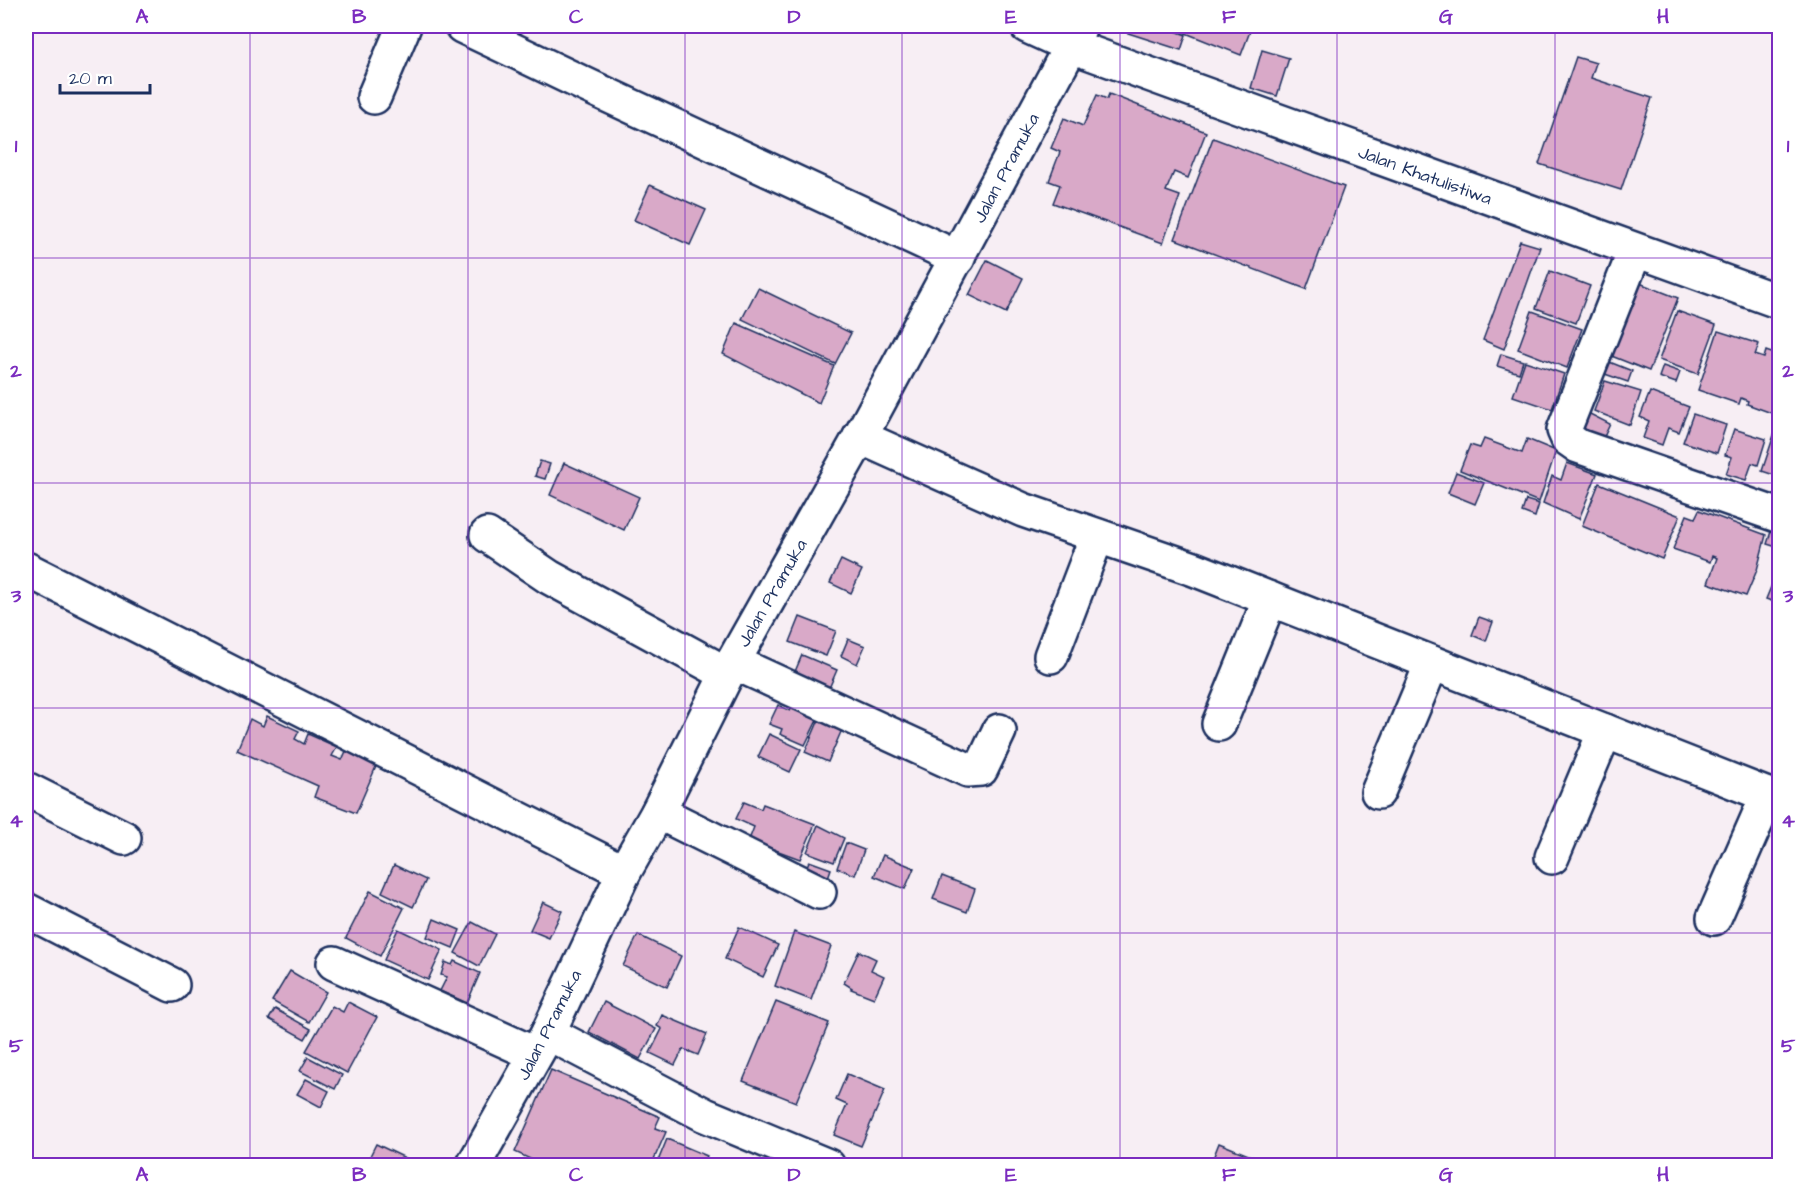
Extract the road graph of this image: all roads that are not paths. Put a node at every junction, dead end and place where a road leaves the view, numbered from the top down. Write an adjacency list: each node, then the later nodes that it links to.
1 (404, 26): 5 (street)
2 (462, 26): 7 (street)
3 (1027, 26): 4 (street, Jalan Khatulistiwa)
4 (1076, 36): 6 (street, Jalan Khatulistiwa); 7 (street, Jalan Pramuka)
5 (374, 97)
6 (1635, 251): 8 (street, Jalan Khatulistiwa); 10 (street)
7 (958, 258): 9 (street, Jalan Pramuka)
8 (1779, 302)
9 (860, 437): 12 (street); 17 (street, Jalan Pramuka)
10 (1779, 516)
11 (487, 535): 17 (street)
12 (1097, 536): 14 (street); 15 (street)
13 (26, 569): 27 (street)
14 (1270, 599): 16 (street); 18 (street)
15 (1051, 656)
16 (1432, 663): 20 (street); 22 (street)
17 (730, 668): 19 (street); 24 (street, Jalan Pramuka)
18 (1219, 724)
19 (999, 730)
20 (1605, 731): 23 (street); 26 (street)
21 (26, 789): 25 (street)
22 (1378, 792)
23 (1774, 797): 30 (street)
24 (658, 812): 27 (street, Jalan Pramuka); 28 (street)
25 (124, 838)
26 (1552, 857)
27 (624, 872): 33 (street, Jalan Pramuka)
28 (819, 892)
29 (26, 910): 32 (street)
30 (1714, 918)
31 (334, 963): 33 (street)
32 (172, 985)
33 (541, 1043): 34 (street, Jalan Pramuka); 35 (street)
34 (473, 1166)
35 (828, 1166)

